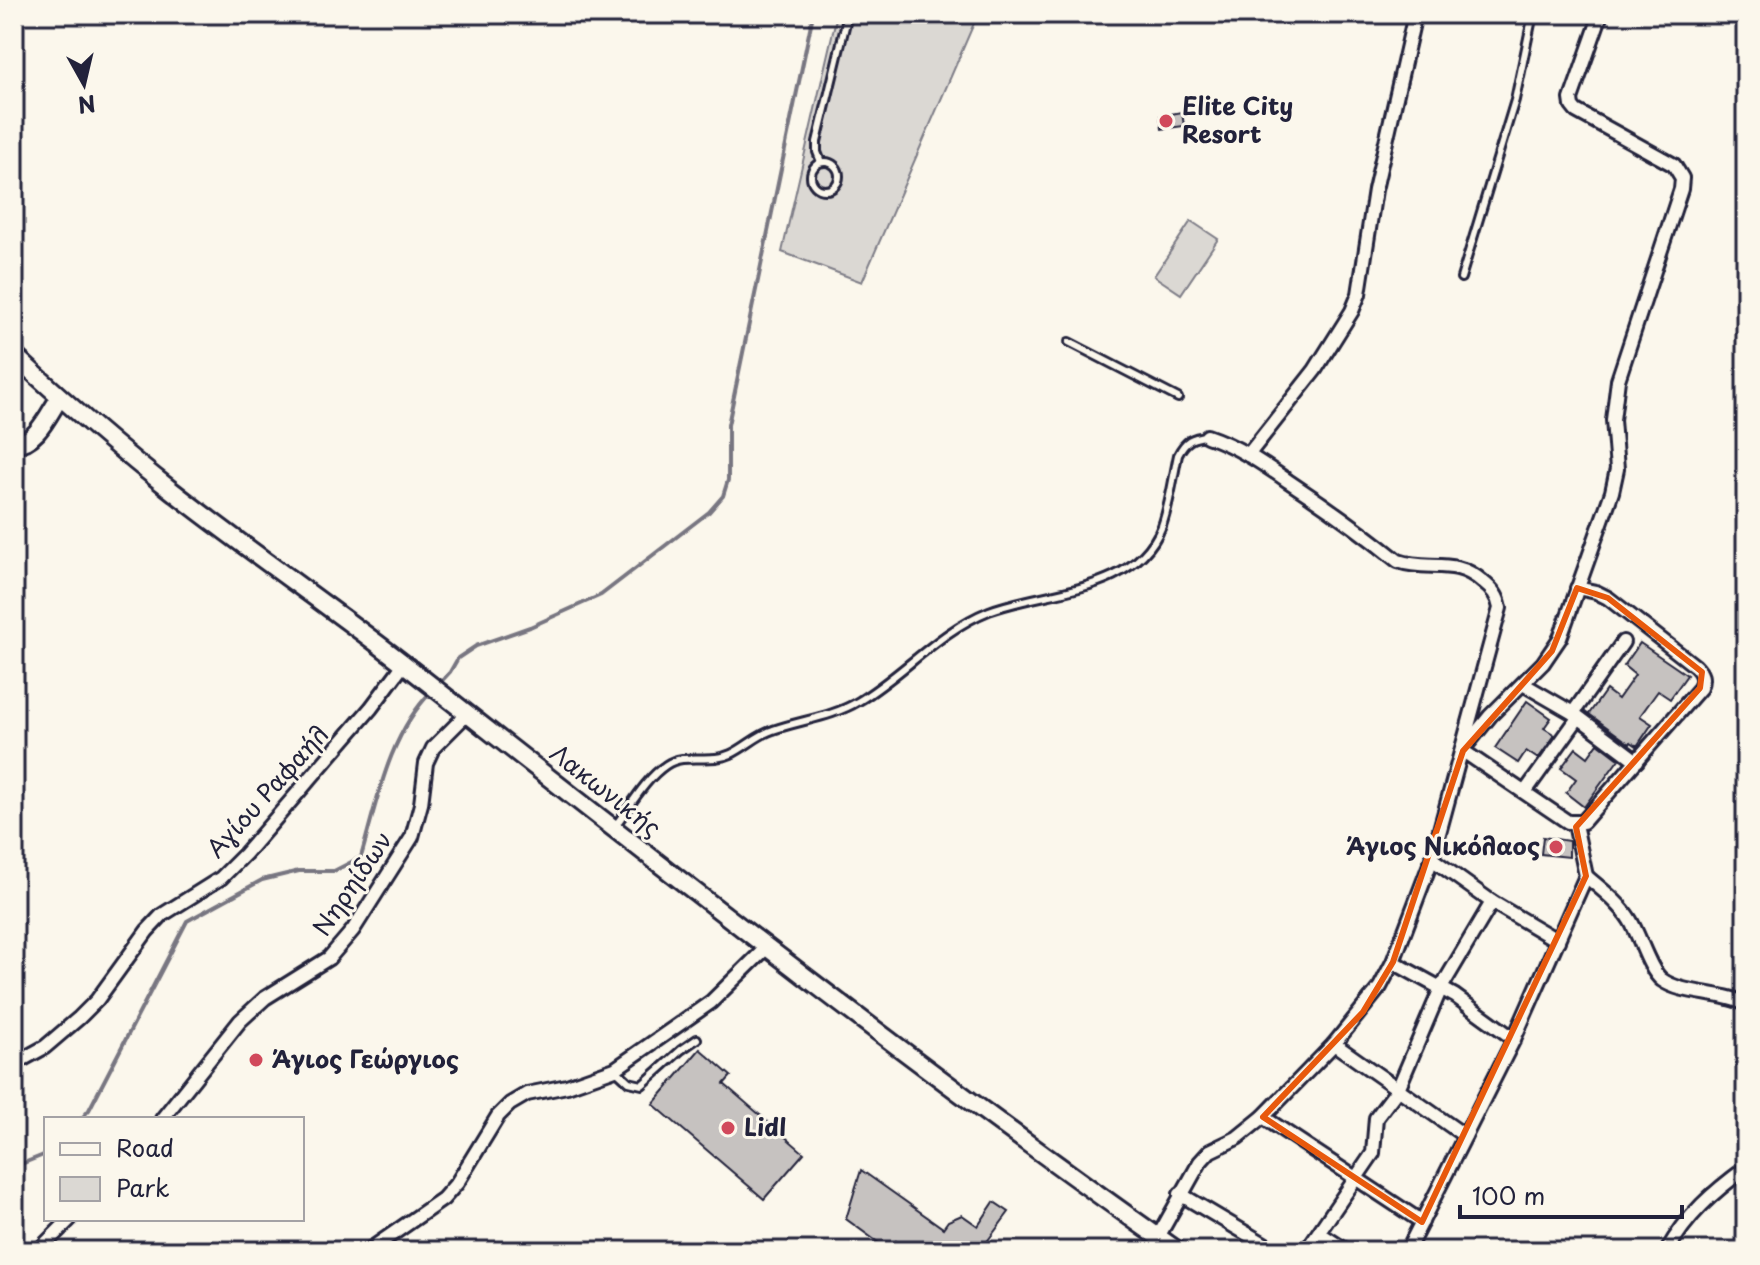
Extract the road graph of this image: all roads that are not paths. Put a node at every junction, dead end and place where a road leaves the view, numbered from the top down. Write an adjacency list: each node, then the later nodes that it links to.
1 (848, 14): 5 (lane)
2 (1415, 14): 13 (street)
3 (1533, 14): 6 (lane)
4 (1601, 14): 14 (street)
5 (821, 162): 5 (lane)
6 (1461, 278)
7 (1069, 342): 10 (lane)
8 (14, 355): 9 (main road, Λακωνικής)
9 (60, 397): 12 (main road); 16 (main road, Λακωνικής)
10 (1178, 398)
11 (1207, 436): 13 (street); 24 (lane)
12 (14, 443)
13 (1248, 455): 20 (street)
14 (1577, 588): 17 (street); 21 (street)
15 (1623, 642): 19 (street)
16 (404, 664): 18 (main road, Λακωνικής); 36 (street, Αγίου Ραφαήλ)
17 (1523, 684): 19 (street); 20 (street)
18 (465, 712): 24 (main road, Λακωνικής); 39 (street, Νηρηίδων)
19 (1576, 716): 21 (street); 22 (street)
20 (1463, 751): 22 (street); 25 (street)
21 (1637, 761): 23 (street)
22 (1525, 792): 23 (street)
23 (1575, 824): 26 (street)
24 (613, 828): 29 (main road, Λακωνικής)
25 (1432, 859): 27 (street); 30 (street)
26 (1586, 876): 28 (street); 32 (street)
27 (1492, 902): 28 (street); 31 (street)
28 (1558, 941): 34 (street)
29 (766, 948): 37 (street); 48 (main road, Λακωνικής)
30 (1393, 962): 31 (street); 35 (street)
31 (1441, 988): 34 (street); 38 (street)
32 (1746, 1004)
33 (697, 1039): 37 (lane)
34 (1514, 1039): 41 (street)
35 (1334, 1044): 38 (street); 40 (street)
36 (14, 1064)
37 (615, 1069): 51 (street)
38 (1398, 1089): 41 (street); 43 (street)
39 (164, 1117)
40 (1263, 1117): 43 (street); 44 (street)
41 (1465, 1136): 46 (street)
42 (1746, 1168): 56 (street)
43 (1358, 1178): 46 (street); 47 (street)
44 (1180, 1194): 48 (street); 52 (street)
45 (68, 1221): 50 (street)
46 (1422, 1222): 55 (street)
47 (1319, 1233): 53 (street); 54 (street)
48 (1158, 1237): 49 (main road, Λακωνικής)
49 (1175, 1250)
50 (38, 1251)
51 (368, 1251)
52 (1276, 1251)
53 (1306, 1251)
54 (1347, 1251)
55 (1407, 1251)
56 (1667, 1251)

